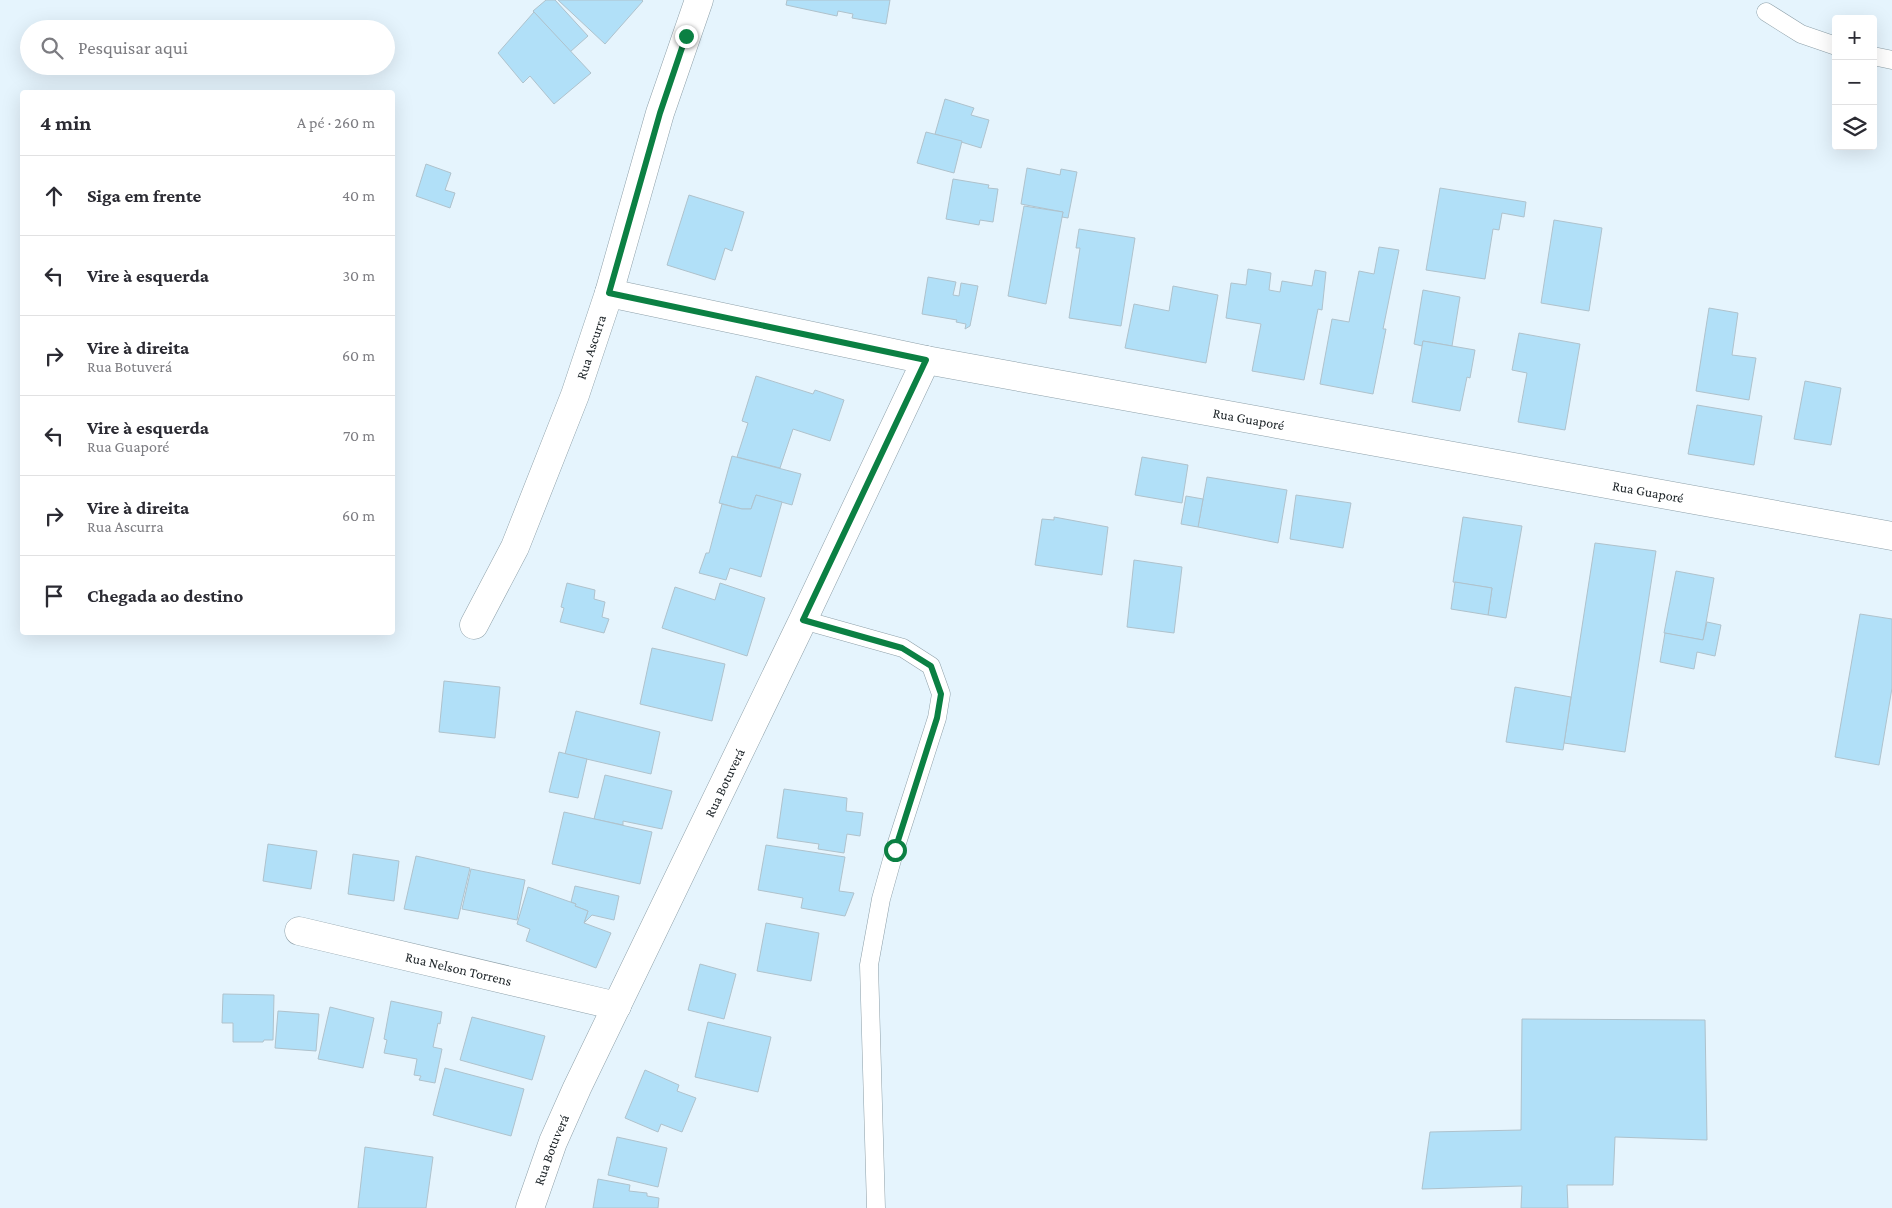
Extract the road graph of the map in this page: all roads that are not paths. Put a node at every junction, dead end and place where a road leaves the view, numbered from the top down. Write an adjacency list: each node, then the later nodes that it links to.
1 (699, 0): 6 (street, Rua Ascurra)
2 (1766, 12): 3 (lane)
3 (1832, 45)
4 (1877, 57): 5 (lane)
5 (1892, 60)
6 (609, 293): 7 (street, Rua Guaporé); 10 (street, Rua Ascurra)
7 (926, 360): 8 (street, Rua Guaporé); 9 (street, Rua Botuverá)
8 (1892, 536)
9 (803, 620): 12 (street, Rua Botuverá); 14 (lane)
10 (474, 624)
11 (299, 931): 12 (street, Rua Nelson Torrens)
12 (617, 1006): 13 (street, Rua Botuverá)
13 (530, 1208)
14 (876, 1208)

